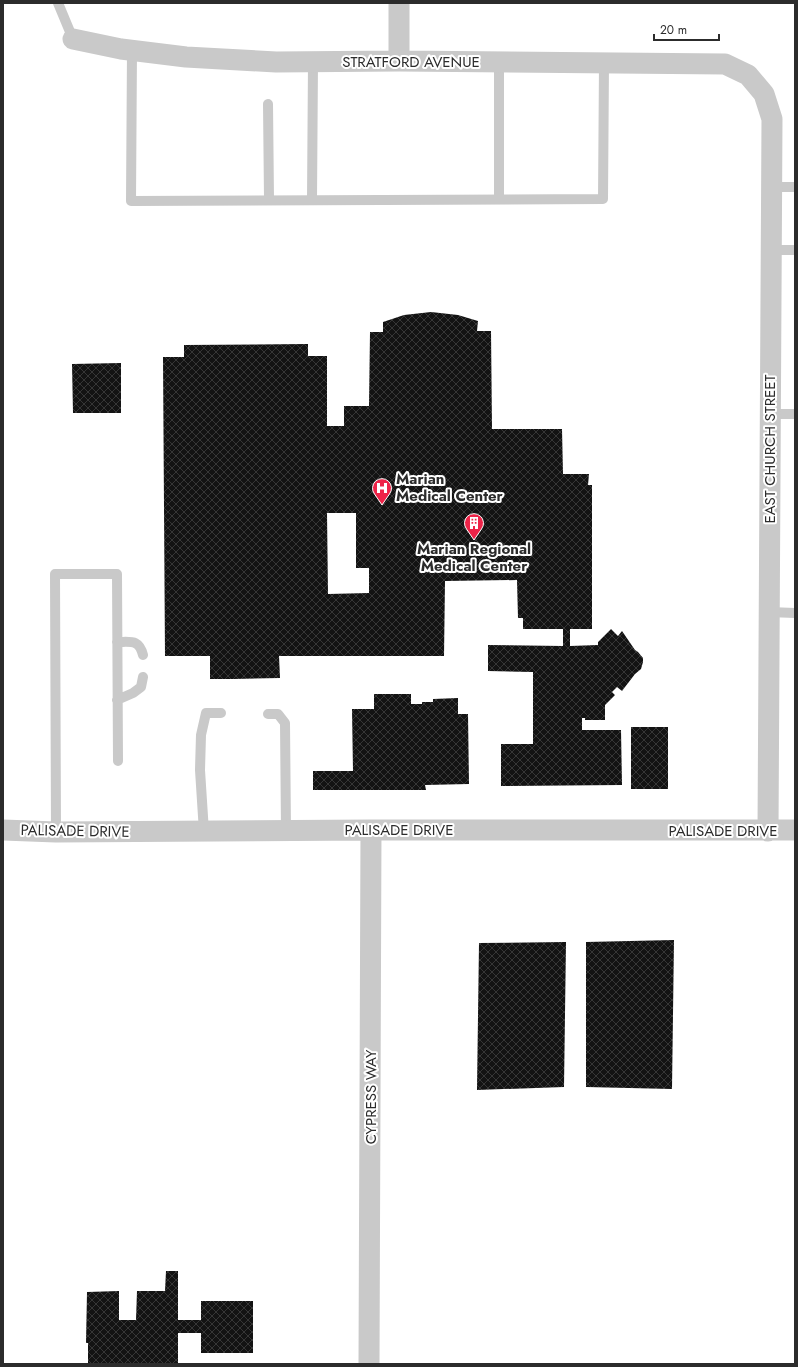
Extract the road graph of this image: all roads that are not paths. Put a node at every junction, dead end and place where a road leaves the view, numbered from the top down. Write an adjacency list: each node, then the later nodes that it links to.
1 (58, 3): 3 (lane)
2 (399, 3): 5 (street)
3 (73, 39): 4 (street, STRATFORD AVENUE)
4 (132, 50): 6 (street, STRATFORD AVENUE); 13 (lane)
5 (399, 61): 6 (street, STRATFORD AVENUE); 7 (street, STRATFORD AVENUE)
6 (313, 62): 14 (lane)
7 (499, 62): 8 (street, STRATFORD AVENUE); 15 (lane)
8 (604, 63): 9 (street, STRATFORD AVENUE); 15 (lane)
9 (748, 75): 11 (street, EAST CHURCH STREET)
10 (268, 104): 13 (lane)
11 (772, 187): 12 (lane); 16 (street, EAST CHURCH STREET)
12 (795, 187)
13 (269, 199): 14 (lane)
14 (312, 199): 15 (lane)
15 (500, 199)
16 (772, 250): 17 (lane); 18 (street, EAST CHURCH STREET)
17 (795, 250)
18 (771, 414): 19 (lane); 20 (street, EAST CHURCH STREET)
19 (795, 414)
20 (769, 612): 21 (lane); 33 (street, EAST CHURCH STREET)
21 (795, 613)
22 (117, 642): 23 (lane); 25 (lane); 34 (lane)
23 (143, 655)
24 (143, 677): 25 (lane)
25 (117, 700): 28 (lane)
26 (221, 714): 35 (lane)
27 (268, 714): 32 (lane)
28 (118, 761)
29 (3, 830): 34 (street, PALISADE DRIVE)
30 (371, 830): 32 (street, PALISADE DRIVE); 33 (street, PALISADE DRIVE); 36 (street, CYPRESS WAY)
31 (795, 830): 33 (street, PALISADE DRIVE)
32 (286, 831): 35 (street, PALISADE DRIVE)
33 (768, 831)
34 (56, 832): 35 (street, PALISADE DRIVE)
35 (204, 832)
36 (369, 1364)

